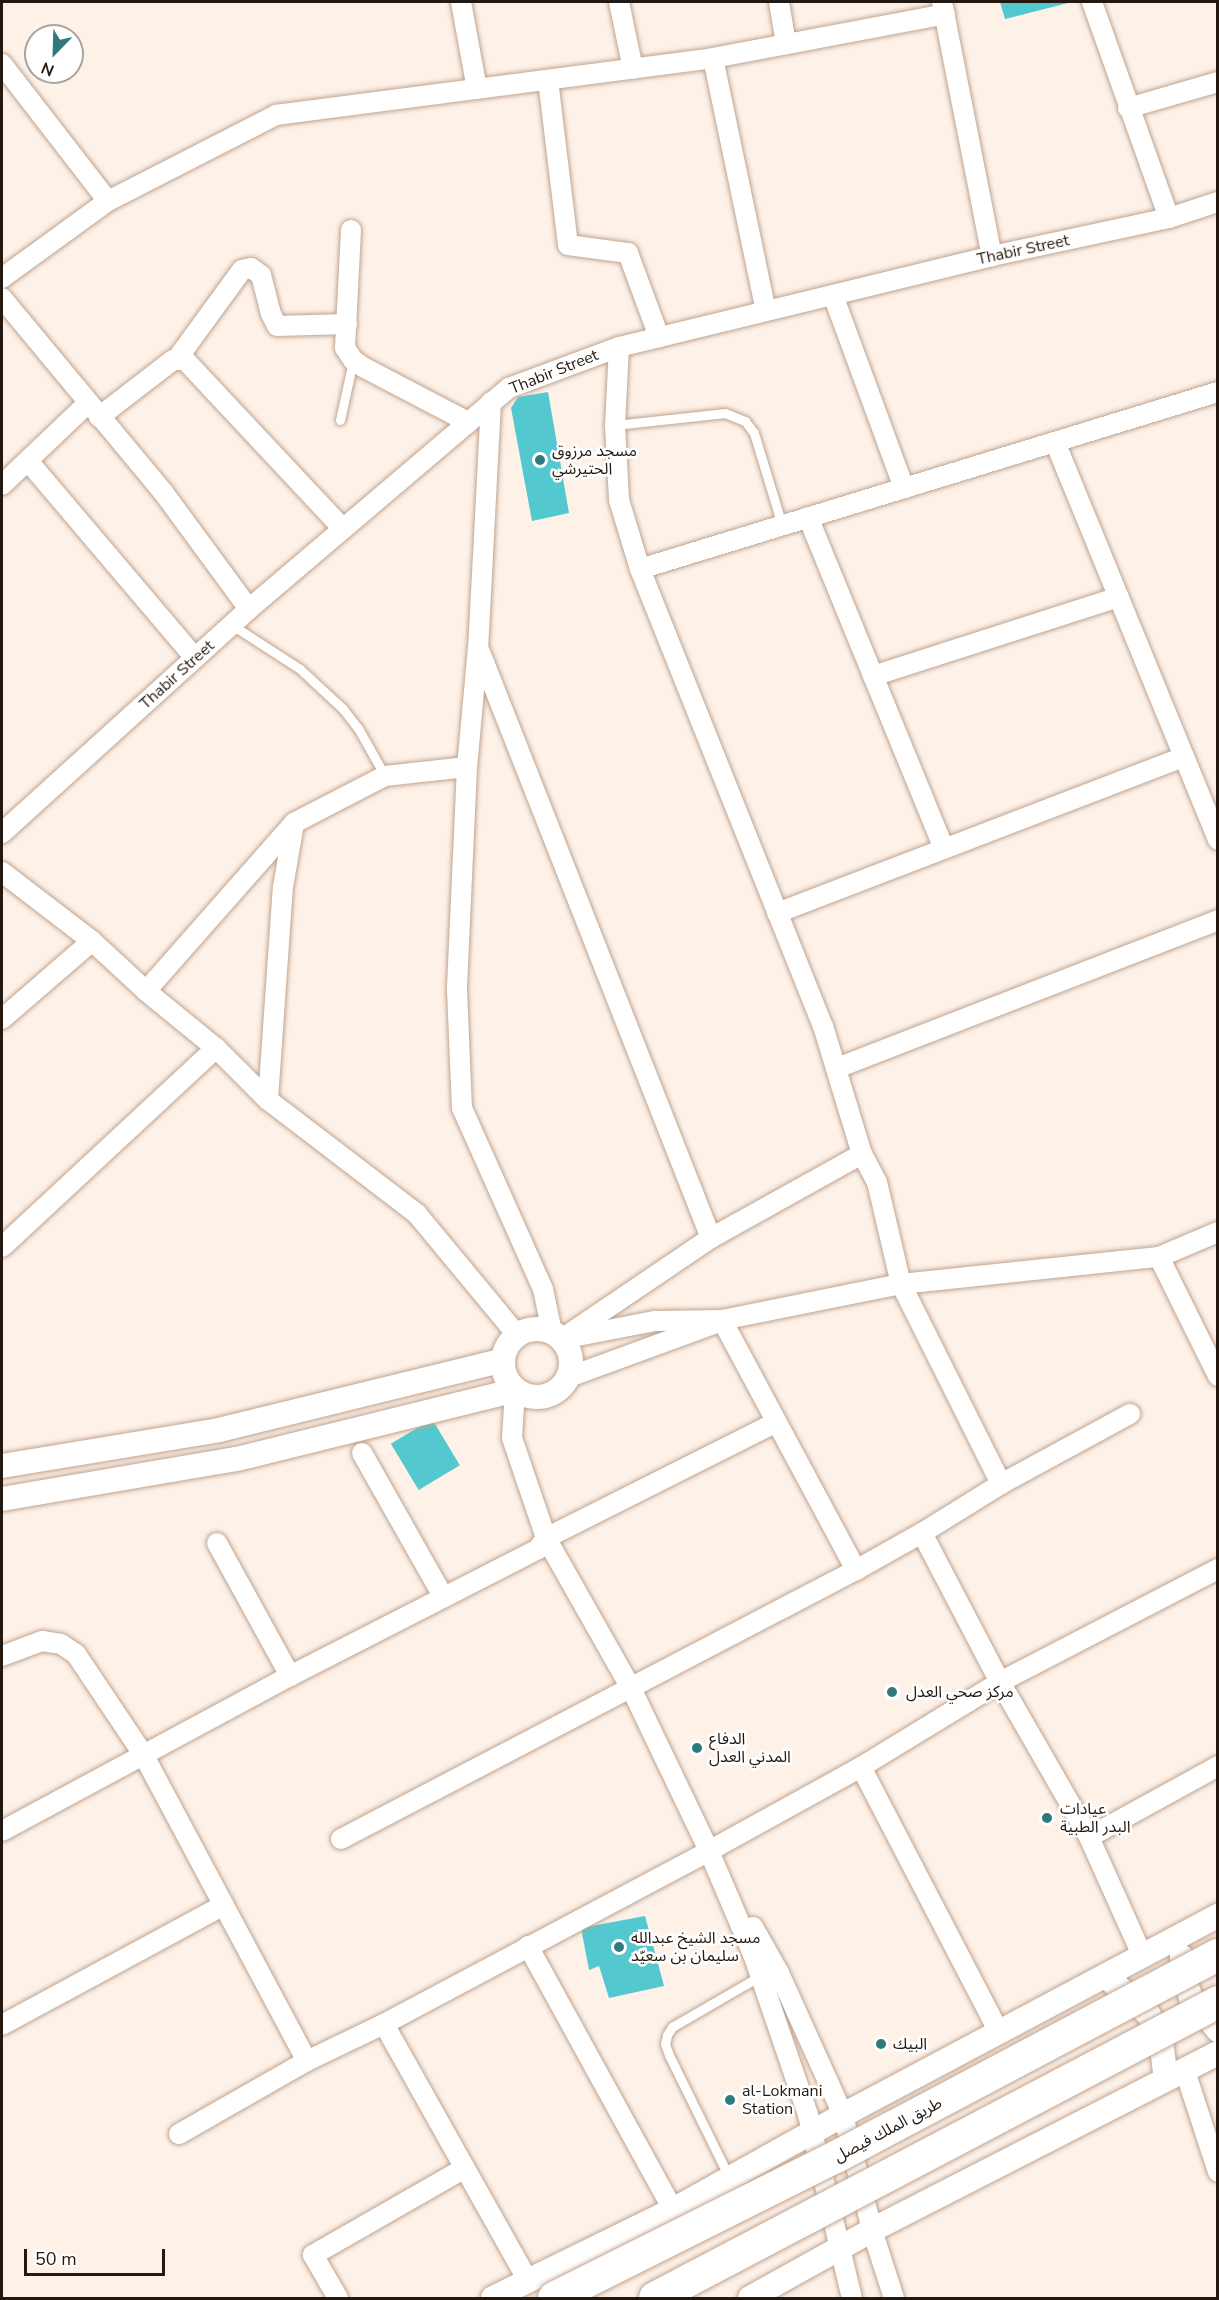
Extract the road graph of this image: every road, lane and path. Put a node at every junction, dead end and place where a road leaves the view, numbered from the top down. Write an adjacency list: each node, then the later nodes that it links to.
1 (461, 2): 12 (street)
2 (619, 2): 9 (street)
3 (779, 2): 6 (street)
4 (1092, 2): 13 (street)
5 (943, 8): 6 (street); 18 (street)
6 (786, 44): 7 (street)
7 (713, 58): 9 (street); 22 (street)
8 (2, 64): 14 (street)
9 (633, 69): 10 (street)
10 (548, 80): 12 (street); 24 (street)
11 (1218, 82): 13 (street)
12 (477, 89): 14 (street)
13 (1128, 108): 16 (street)
14 (108, 201): 19 (street)
15 (1218, 202): 16 (street, Thabir Street)
16 (1169, 218): 18 (street, Thabir Street)
17 (351, 230): 23 (street)
18 (992, 256): 20 (street, Thabir Street)
19 (2, 278)
20 (833, 295): 22 (street, Thabir Street); 37 (street)
21 (2, 298): 30 (street)
22 (766, 311): 24 (street, Thabir Street)
23 (347, 324): 26 (street); 27 (street)
24 (659, 337): 25 (street, Thabir Street)
25 (619, 347): 29 (street, Thabir Street); 33 (street)
26 (177, 359): 30 (street); 40 (street)
27 (353, 360): 31 (lane); 32 (street)
28 (1216, 396): 34 (street)
29 (492, 402): 32 (street, Thabir Street); 45 (street)
30 (93, 410): 35 (street); 43 (street)
31 (340, 420)
32 (468, 422): 40 (street, Thabir Street)
33 (615, 425): 39 (lane); 41 (street)
34 (1055, 442): 37 (street); 42 (street)
35 (28, 461): 36 (street); 46 (street)
36 (2, 485)
37 (904, 488): 38 (street)
38 (808, 517): 39 (street); 47 (street)
39 (782, 525): 41 (street)
40 (343, 529): 43 (street, Thabir Street)
41 (640, 569): 56 (street)
42 (1119, 597): 47 (street); 48 (street)
43 (249, 609): 44 (street, Thabir Street)
44 (232, 625): 46 (street, Thabir Street); 50 (lane)
45 (478, 647): 49 (street); 66 (street)
46 (195, 658): 52 (street, Thabir Street)
47 (873, 676): 54 (street)
48 (1184, 757): 53 (street); 54 (street)
49 (468, 767): 50 (street); 72 (street)
50 (385, 776): 51 (street)
51 (294, 823): 59 (street); 63 (street)
52 (2, 833)
53 (1218, 840)
54 (944, 848): 56 (street)
55 (2, 872): 58 (street)
56 (777, 913): 62 (street)
57 (1218, 920): 62 (street)
58 (92, 941): 59 (street); 60 (street)
59 (146, 991): 61 (street)
60 (2, 1019)
61 (216, 1048): 63 (street); 67 (street)
62 (837, 1068): 64 (street)
63 (268, 1101): 71 (street)
64 (862, 1154): 66 (street); 69 (street)
65 (1218, 1232): 68 (street)
66 (711, 1238): 72 (street)
67 (2, 1247)
68 (1159, 1257): 69 (street); 74 (street)
69 (901, 1284): 70 (street); 81 (street)
70 (722, 1320): 72 (street); 75 (street); 78 (street)
71 (517, 1335): 72 (street); 73 (street)
72 (557, 1336): 75 (street)
73 (502, 1360): 76 (street); 80 (street)
74 (1218, 1376)
75 (569, 1377): 76 (street)
76 (515, 1390): 82 (street); 84 (street)
77 (1130, 1414): 81 (street)
78 (777, 1422): 84 (street); 87 (street)
79 (362, 1453): 88 (street)
80 (2, 1466)
81 (1001, 1484): 83 (street)
82 (2, 1499)
83 (922, 1533): 87 (street); 91 (street)
84 (546, 1538): 88 (street); 92 (street)
85 (217, 1543): 90 (street)
86 (1218, 1569): 91 (street)
87 (856, 1570): 92 (street)
88 (443, 1596): 90 (street)
89 (2, 1656): 93 (street)
90 (290, 1676): 93 (street)
91 (1000, 1682): 95 (street); 97 (street)
92 (631, 1688): 98 (street); 99 (street)
93 (143, 1754): 96 (street); 100 (street)
94 (1218, 1766): 97 (street)
95 (861, 1767): 99 (street); 112 (street)
96 (2, 1831)
97 (1089, 1837): 105 (street)
98 (341, 1839)
99 (709, 1851): 103 (street); 106 (street); 116 (street)
100 (224, 1905): 110 (street); 114 (street)
101 (1218, 1916): 102 (street)
102 (1182, 1936): 105 (street); 111 (street)
103 (528, 1946): 109 (street); 122 (street)
104 (1218, 1954): 125 (highway, طريق الملك فيصل, bridge)
105 (1143, 1957): 107 (street)
106 (760, 1976): 118 (street); 121 (lane)
107 (1106, 1976): 112 (street); 115 (street)
108 (1218, 2002): 128 (highway, bridge)
109 (384, 2024): 114 (street); 119 (street)
110 (2, 2025)
111 (1218, 2030)
112 (999, 2032): 116 (street)
113 (1218, 2053): 115 (street)
114 (307, 2061): 117 (street)
115 (1176, 2076): 120 (street); 123 (street)
116 (843, 2115): 118 (street); 123 (street)
117 (179, 2134)
118 (813, 2134): 121 (street); 124 (street)
119 (465, 2168): 125 (street); 126 (street)
120 (1218, 2172)
121 (730, 2179): 122 (street)
122 (673, 2210): 125 (street)
123 (872, 2230): 124 (street); 131 (street)
124 (841, 2248): 129 (street); 130 (street)
125 (542, 2290): 127 (street)
126 (338, 2298)
127 (493, 2298)
128 (655, 2298)
129 (750, 2298)
130 (852, 2298)
131 (894, 2298)

